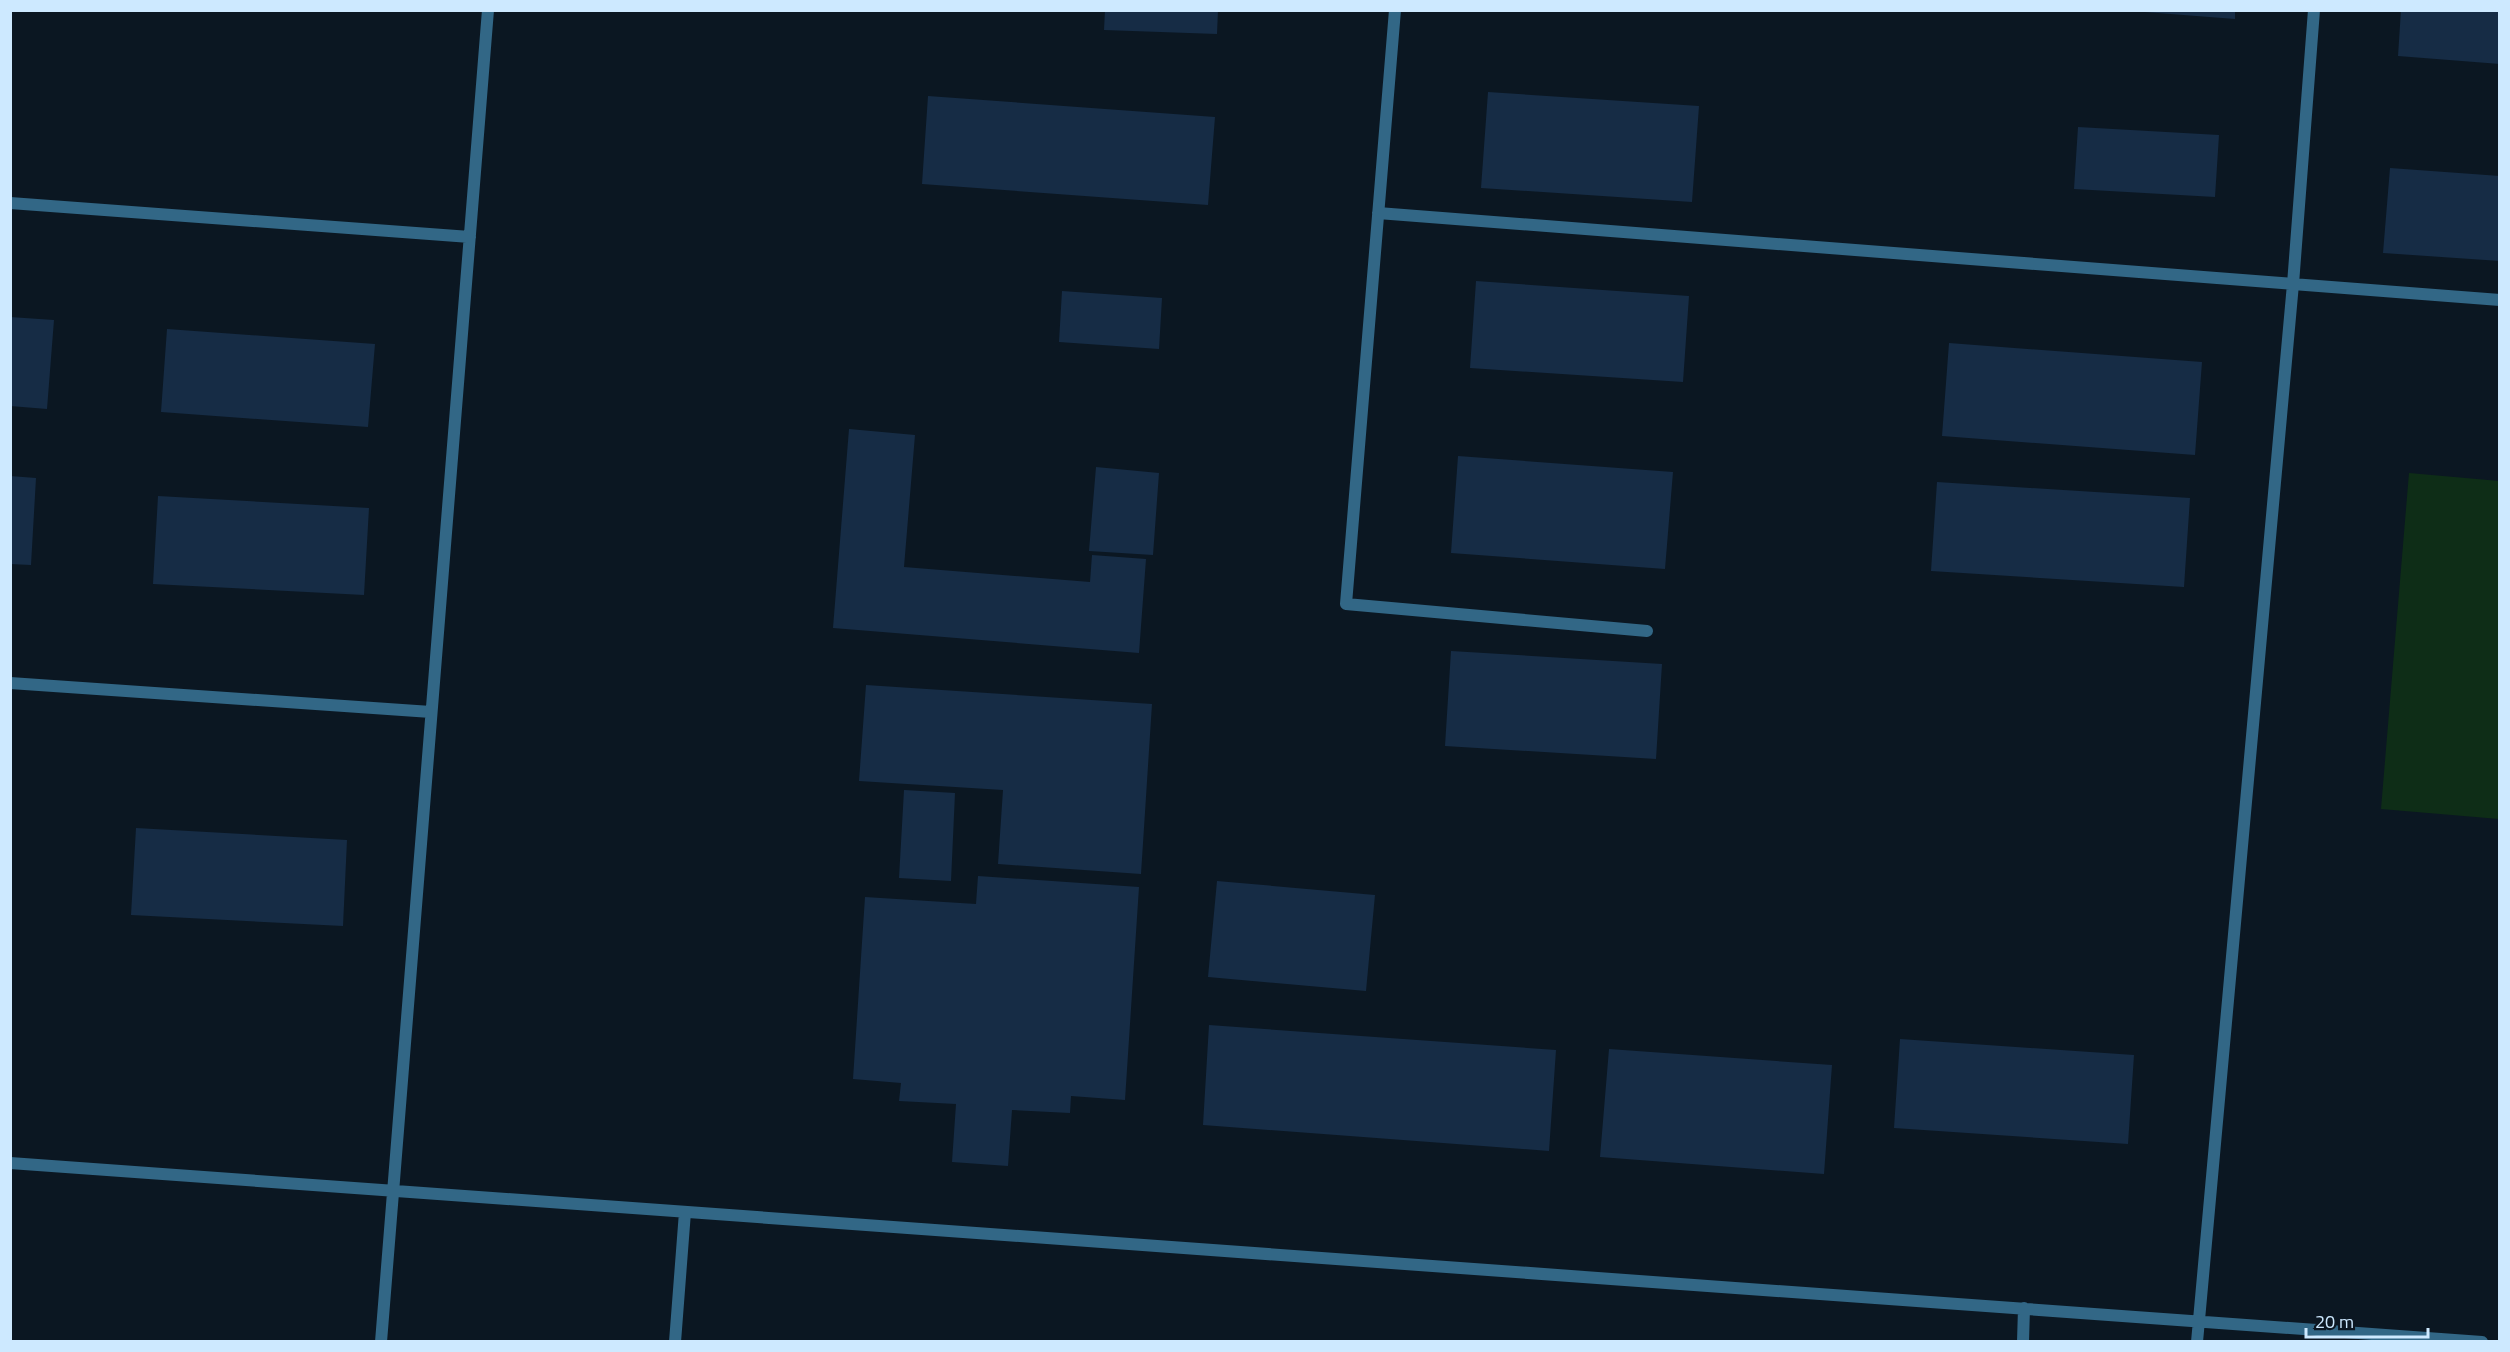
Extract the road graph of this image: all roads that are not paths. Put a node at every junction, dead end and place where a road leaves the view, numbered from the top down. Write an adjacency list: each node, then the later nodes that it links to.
1 (488, 10): 6 (lane)
2 (1395, 10): 5 (lane)
3 (2314, 10): 7 (lane)
4 (10, 203): 6 (lane)
5 (1378, 213): 7 (lane); 9 (lane)
6 (470, 237): 11 (lane)
7 (2292, 284): 8 (lane); 16 (lane)
8 (2499, 300)
9 (1647, 631)
10 (10, 683): 11 (lane)
11 (431, 711): 13 (lane)
12 (10, 1163): 13 (lane)
13 (393, 1191): 14 (lane); 17 (lane)
14 (685, 1212): 15 (lane); 18 (lane)
15 (2024, 1308): 16 (lane); 19 (lane)
16 (2198, 1321): 20 (lane); 21 (lane)
17 (381, 1341)
18 (675, 1341)
19 (2023, 1341)
20 (2197, 1341)
21 (2482, 1341)

